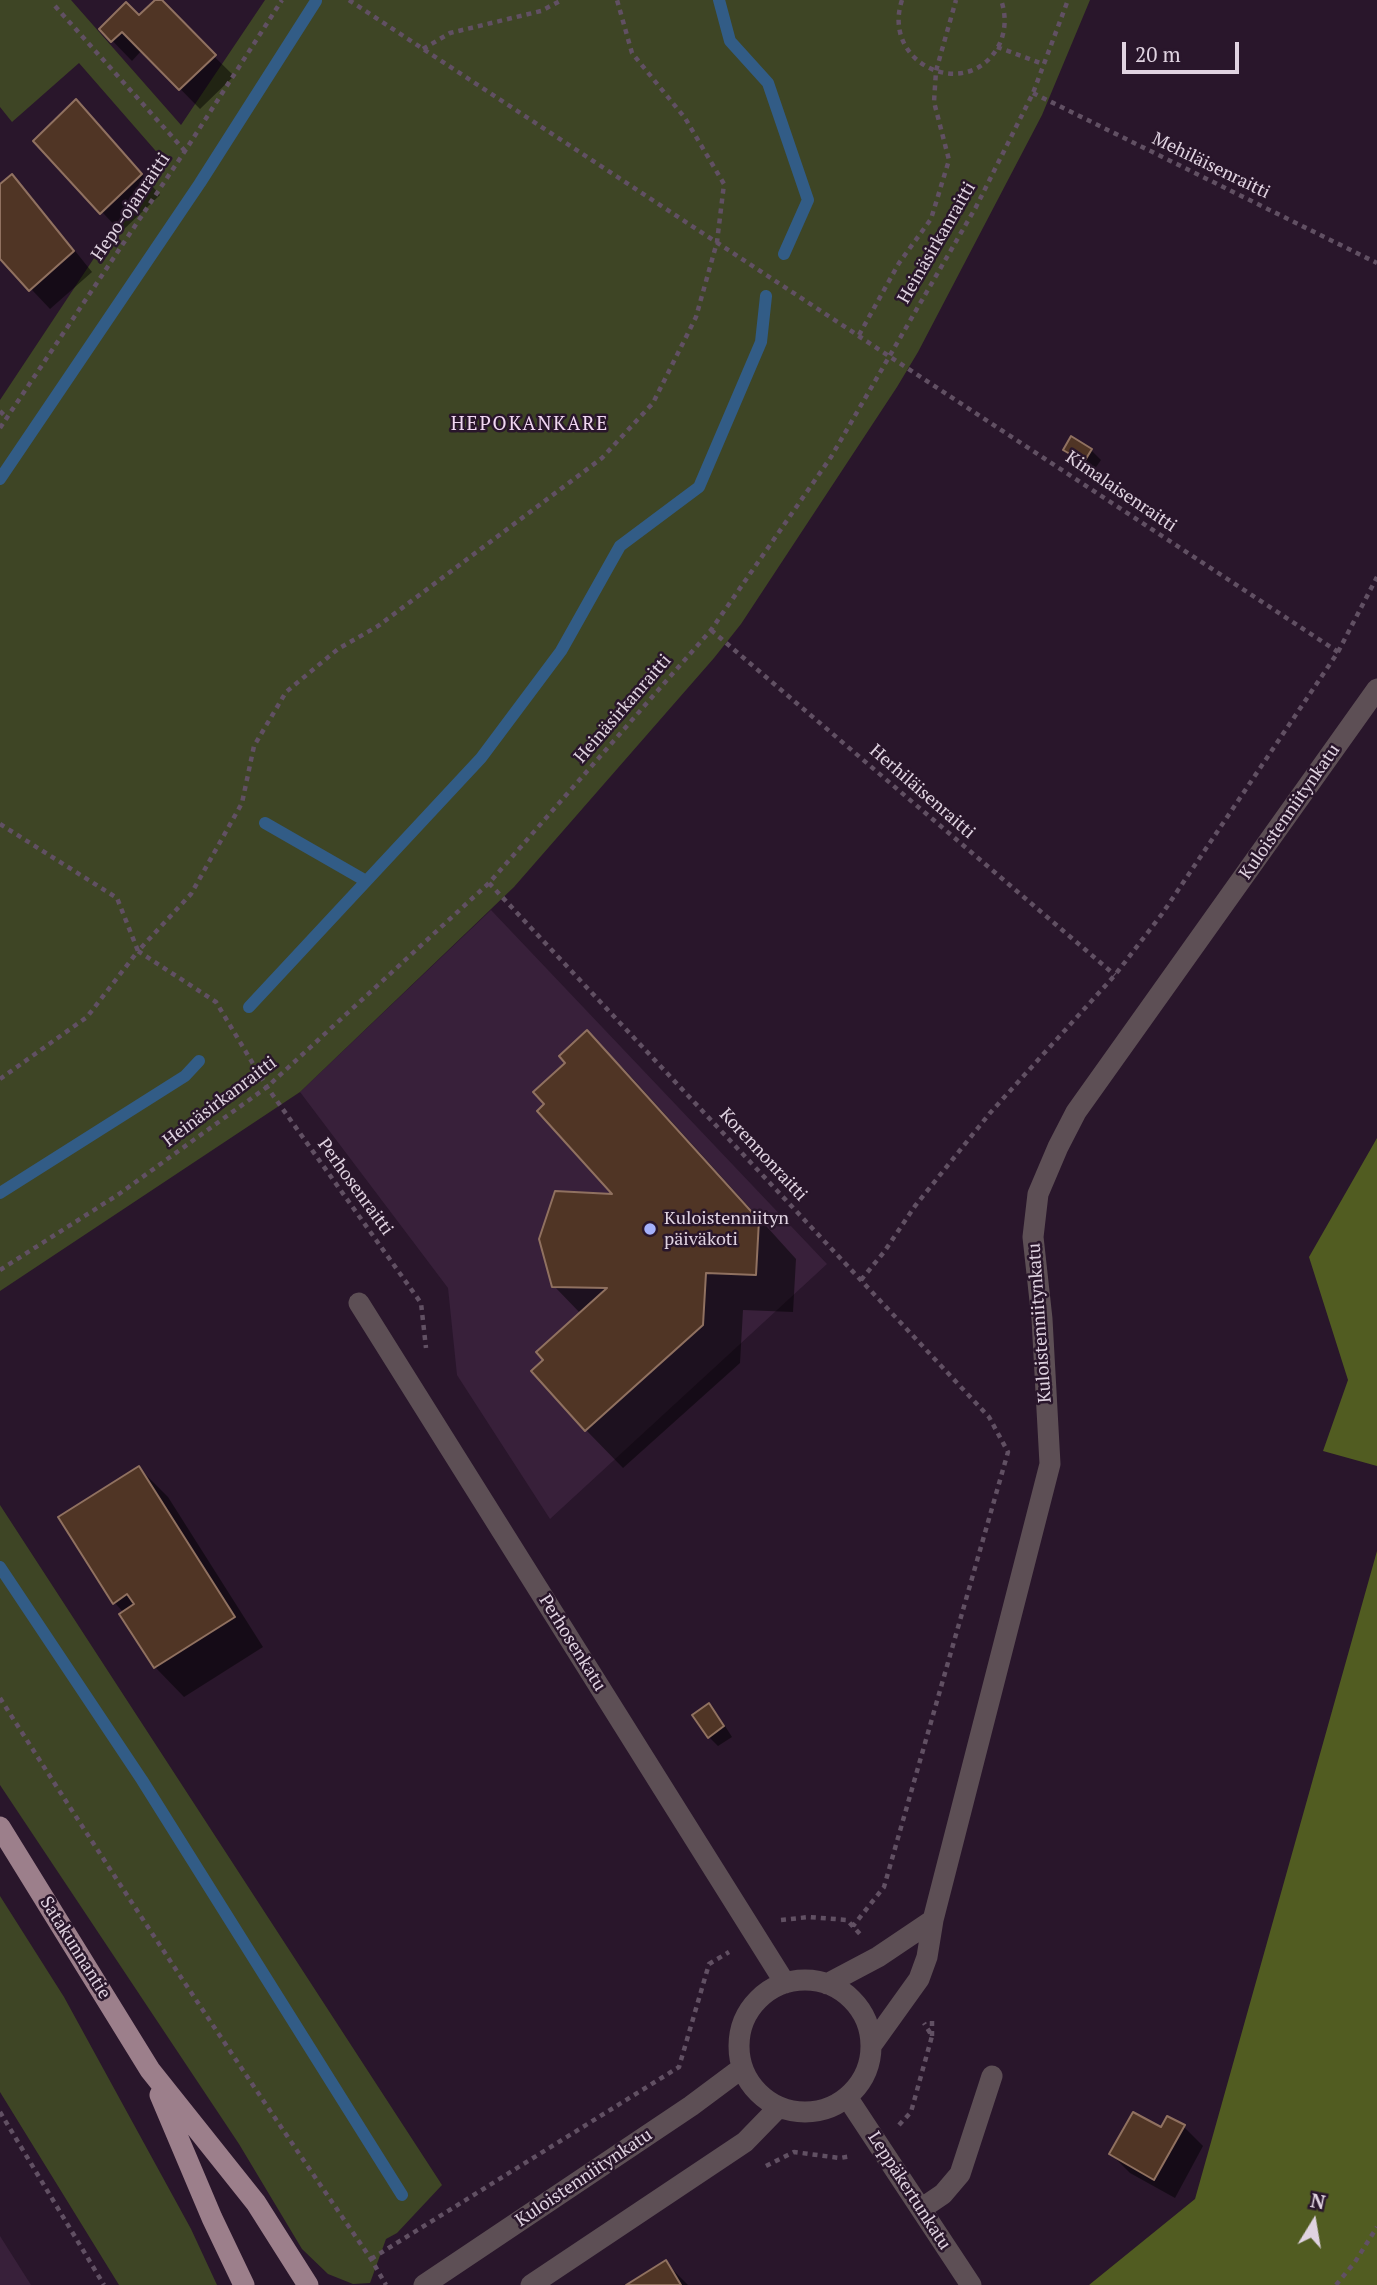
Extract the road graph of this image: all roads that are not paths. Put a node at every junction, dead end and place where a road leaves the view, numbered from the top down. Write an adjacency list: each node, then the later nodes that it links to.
1 (1377, 689): 4 (street, Kuloistenniitynkatu)
2 (359, 1303): 5 (street, Perhosenkatu)
3 (0, 1827): 9 (main road, Satakunnantie)
4 (933, 1920): 6 (street); 7 (street, Kuloistenniitynkatu)
5 (785, 1983): 6 (street); 8 (street)
6 (827, 1984): 7 (street)
7 (871, 2046): 11 (street)
8 (742, 2068): 12 (street); 16 (street, Kuloistenniitynkatu)
9 (150, 2070): 14 (main road, Satakunnantie); 15 (main road, Satakunnantie)
10 (992, 2076): 13 (street)
11 (847, 2096): 12 (street); 13 (street, Leppäkertunkatu)
12 (779, 2107): 17 (street)
13 (921, 2209): 18 (street, Leppäkertunkatu)
14 (244, 2285)
15 (308, 2285)
16 (424, 2285)
17 (531, 2285)
18 (971, 2285)

